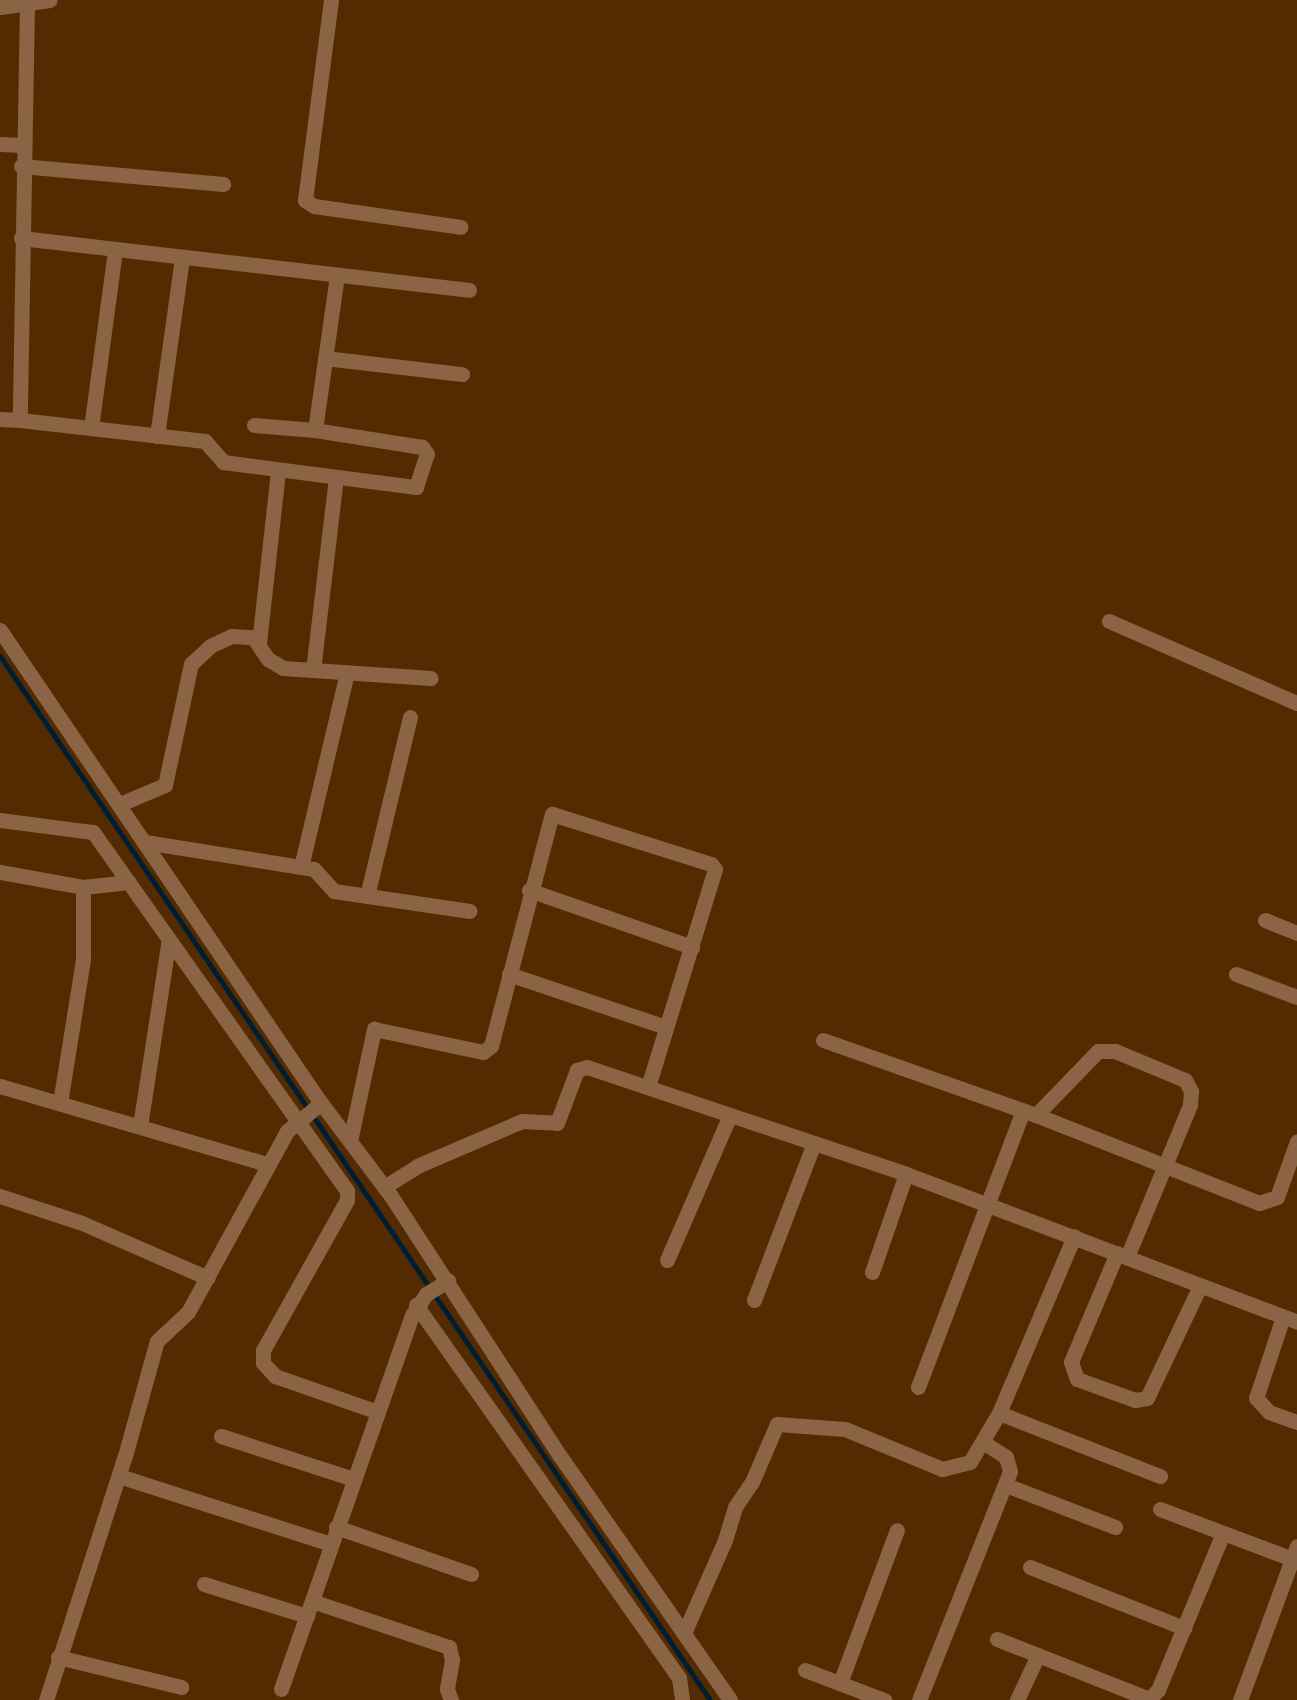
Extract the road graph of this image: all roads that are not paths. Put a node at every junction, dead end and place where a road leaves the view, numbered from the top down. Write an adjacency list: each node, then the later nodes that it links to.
1 (50, 0): 3 (street)
2 (331, 0): 9 (street)
3 (26, 4): 4 (street); 6 (street)
4 (0, 7)
5 (0, 144): 6 (street)
6 (21, 145): 7 (street)
7 (21, 166): 8 (street); 10 (street)
8 (224, 184)
9 (461, 227)
10 (21, 238): 11 (street); 18 (street)
11 (115, 250): 12 (street); 20 (street)
12 (182, 258): 13 (street); 22 (street)
13 (337, 276): 14 (street); 15 (street)
14 (468, 290)
15 (325, 358): 16 (street); 21 (street)
16 (462, 374)
17 (0, 419): 18 (street)
18 (20, 420): 20 (street)
19 (254, 424): 21 (street)
20 (91, 428): 22 (street)
21 (315, 430): 24 (street)
22 (156, 436): 23 (street)
23 (278, 470): 24 (street); 27 (street)
24 (336, 478): 28 (street)
25 (1109, 620): 31 (street)
26 (0, 630): 33 (street)
27 (260, 643): 28 (street); 33 (street)
28 (313, 670): 29 (street)
29 (347, 672): 30 (street); 36 (street)
30 (431, 678)
31 (1297, 703)
32 (410, 717): 41 (street)
33 (120, 804): 35 (street)
34 (0, 820): 38 (street)
35 (145, 842): 36 (street); 38 (street)
36 (301, 867): 41 (street)
37 (0, 872): 39 (street)
38 (147, 883): 39 (street); 45 (street); 55 (street)
39 (83, 887): 54 (street)
40 (529, 890): 46 (street); 46 (street); 47 (street)
41 (366, 896): 42 (street)
42 (470, 911)
43 (1265, 920): 44 (street)
44 (1297, 934)
45 (169, 939): 55 (street); 58 (street)
46 (692, 947): 50 (street)
47 (509, 974): 50 (street); 59 (street)
48 (1236, 974): 49 (street)
49 (1297, 997)
50 (666, 1027): 53 (street)
51 (823, 1040): 56 (street)
52 (0, 1086): 54 (street)
53 (648, 1087): 57 (street); 65 (street)
54 (60, 1103): 58 (street)
55 (309, 1111): 59 (street); 62 (street); 78 (street)
56 (1029, 1113): 63 (street); 63 (street); 67 (street)
57 (730, 1115): 61 (street); 70 (street)
58 (140, 1126): 62 (street)
59 (350, 1141): 65 (street)
60 (1297, 1141): 63 (street)
61 (814, 1143): 64 (street); 75 (street)
62 (266, 1164): 72 (street)
63 (1168, 1168): 69 (street)
64 (906, 1174): 67 (street); 71 (street)
65 (384, 1187): 74 (street)
66 (0, 1196): 72 (street)
67 (988, 1204): 68 (street); 77 (street)
68 (1074, 1236): 69 (street); 79 (street)
69 (1122, 1255): 73 (street); 73 (street)
70 (667, 1260)
71 (872, 1272)
72 (208, 1278): 83 (street)
73 (1200, 1286): 76 (street)
74 (432, 1292): 78 (street); 99 (street); 109 (street)
75 (754, 1300)
76 (1290, 1320): 80 (street)
77 (918, 1387)
78 (378, 1412): 85 (street)
79 (999, 1413): 82 (street); 84 (street)
80 (1297, 1422)
81 (221, 1436): 85 (street)
82 (983, 1442): 86 (street); 99 (street)
83 (119, 1476): 92 (street); 102 (street)
84 (1160, 1476)
85 (353, 1479): 89 (street)
86 (1006, 1485): 88 (street); 112 (street)
87 (1160, 1510): 91 (street)
88 (1114, 1527)
89 (336, 1528): 92 (street); 95 (street)
90 (897, 1530): 104 (street)
91 (1223, 1533): 93 (street); 98 (street)
92 (331, 1544): 97 (street)
93 (1295, 1553): 114 (street)
94 (1030, 1567): 98 (street)
95 (471, 1574)
96 (204, 1584): 97 (street)
97 (309, 1609): 106 (street); 108 (street)
98 (1184, 1628): 101 (street)
99 (684, 1633): 110 (street)
100 (998, 1638): 101 (street)
101 (1038, 1655): 113 (street)
102 (58, 1657): 105 (street); 107 (street)
103 (805, 1670): 104 (street)
104 (840, 1684): 111 (street)
105 (181, 1687)
106 (281, 1689)
107 (46, 1700)
108 (451, 1700)
109 (682, 1700)
110 (730, 1700)
111 (884, 1700)
112 (919, 1700)
113 (1017, 1700)
114 (1240, 1700)

